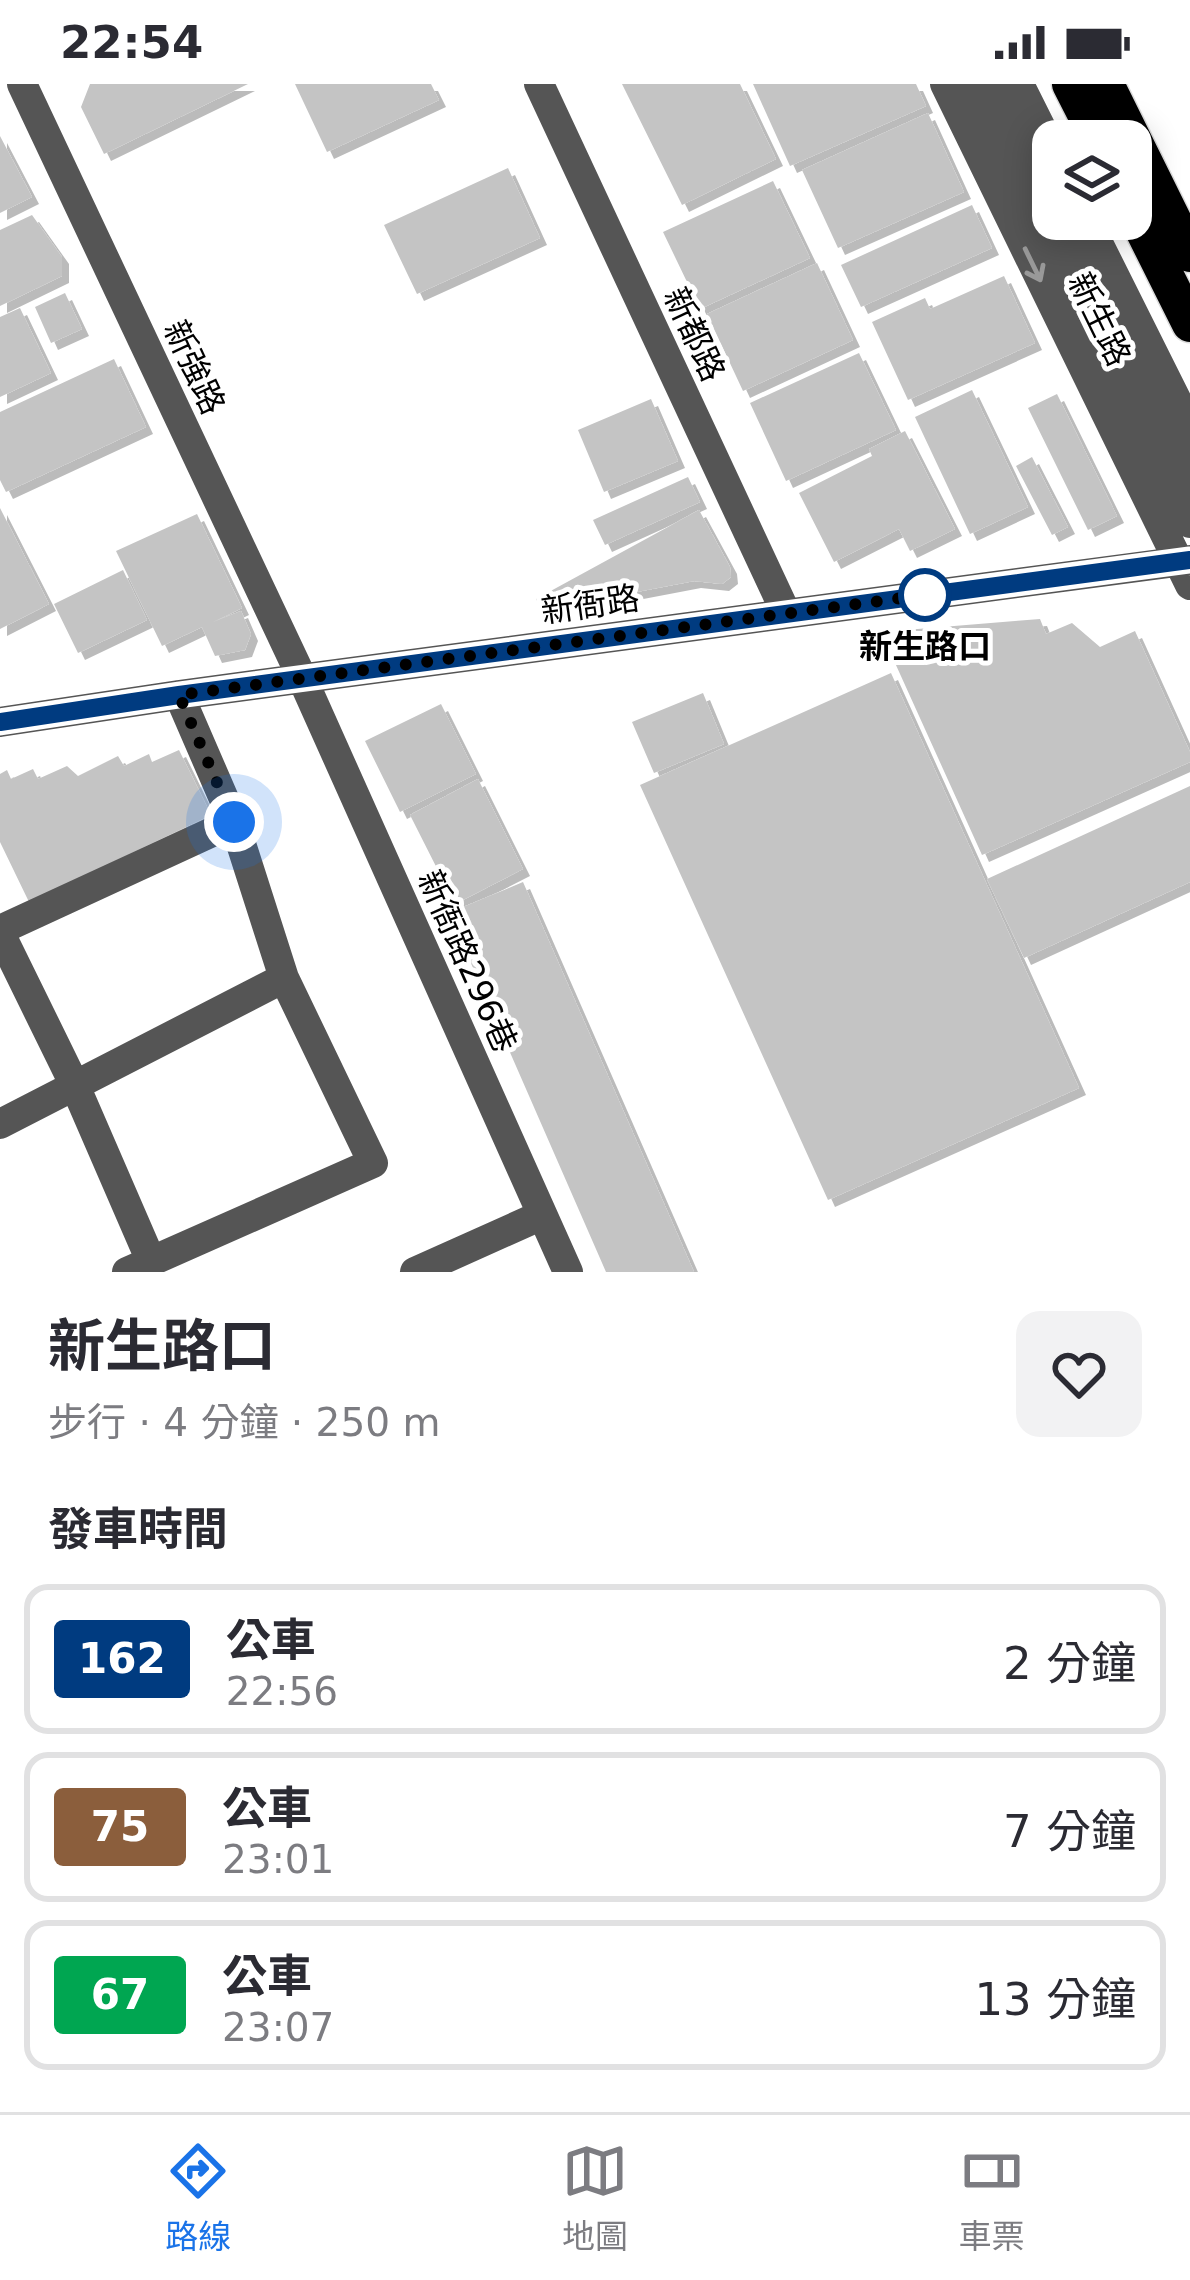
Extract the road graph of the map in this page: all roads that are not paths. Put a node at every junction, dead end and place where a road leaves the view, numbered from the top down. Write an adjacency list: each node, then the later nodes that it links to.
1 (22, 84): 22 (street, 新強路)
2 (539, 84): 21 (street, 新都路)
3 (945, 84): 20 (street, 新生路, one-way to 20)
4 (971, 84): 19 (street, 新生路)
5 (995, 84): 11 (street)
6 (1019, 84): 9 (street)
7 (1070, 84): 10 (highway)
8 (1106, 84): 15 (highway)
9 (1037, 120)
10 (1088, 120)
11 (1032, 158)
12 (1073, 240): 18 (street, 新生路)
13 (1096, 240): 17 (street, 新生路)
14 (1148, 240): 16 (highway)
15 (1190, 254)
16 (1190, 324)
17 (1190, 427)
18 (1190, 475)
19 (1190, 524)
20 (1186, 569): 21 (street, 新衙路)
21 (786, 614): 22 (street, 新衙路)
22 (303, 680): 23 (street, 新衙路); 30 (street, 新衙路296巷)
23 (179, 695): 24 (street, 新衙路); 25 (street)
24 (0, 722)
25 (234, 822): 26 (street); 27 (street)
26 (0, 932): 28 (street)
27 (284, 978): 28 (street); 31 (street)
28 (76, 1088): 29 (street); 31 (street)
29 (0, 1124)
30 (542, 1215): 32 (street); 33 (street, 新衙路296巷)
31 (139, 1266)
32 (415, 1272)
33 (568, 1272)

